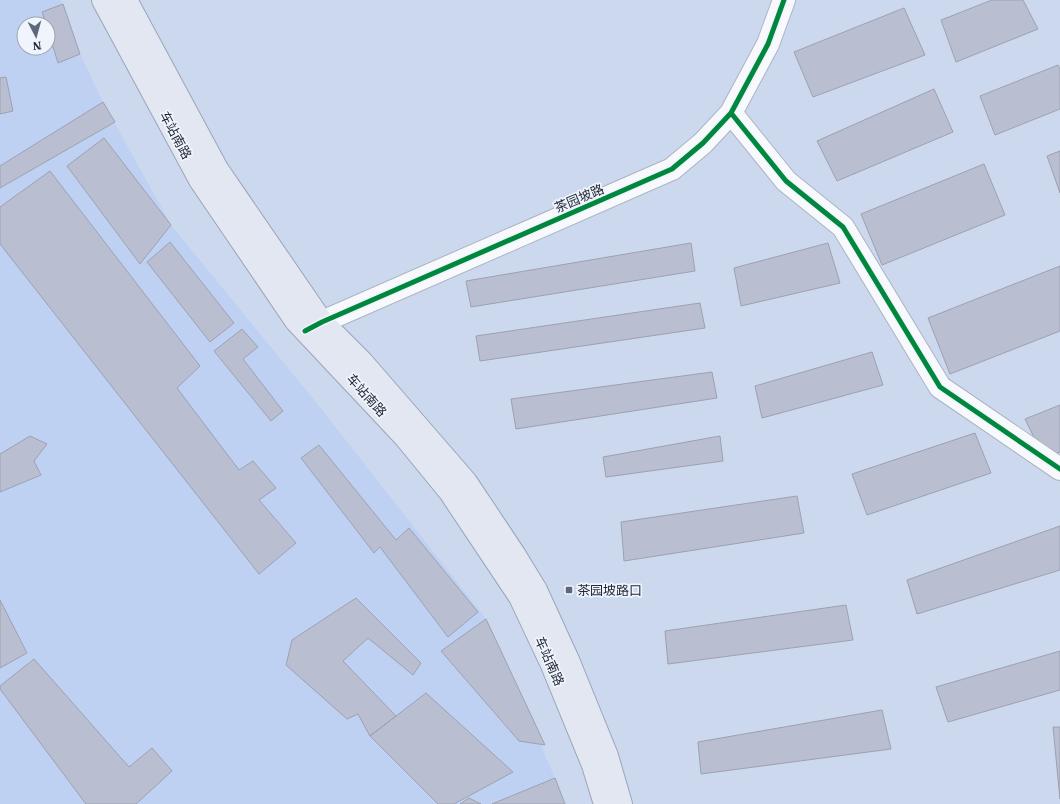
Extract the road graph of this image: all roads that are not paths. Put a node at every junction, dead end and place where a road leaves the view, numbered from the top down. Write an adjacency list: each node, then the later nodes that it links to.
1 (103, 0): 5 (main road, 车站南路)
2 (126, 0): 5 (main road, 车站南路)
3 (784, 0): 4 (street, 茶园坡路)
4 (731, 113): 5 (street, 茶园坡路); 6 (street)
5 (314, 327): 7 (main road, 车站南路); 8 (main road, 车站南路)
6 (1060, 469)
7 (605, 804)
8 (621, 804)

